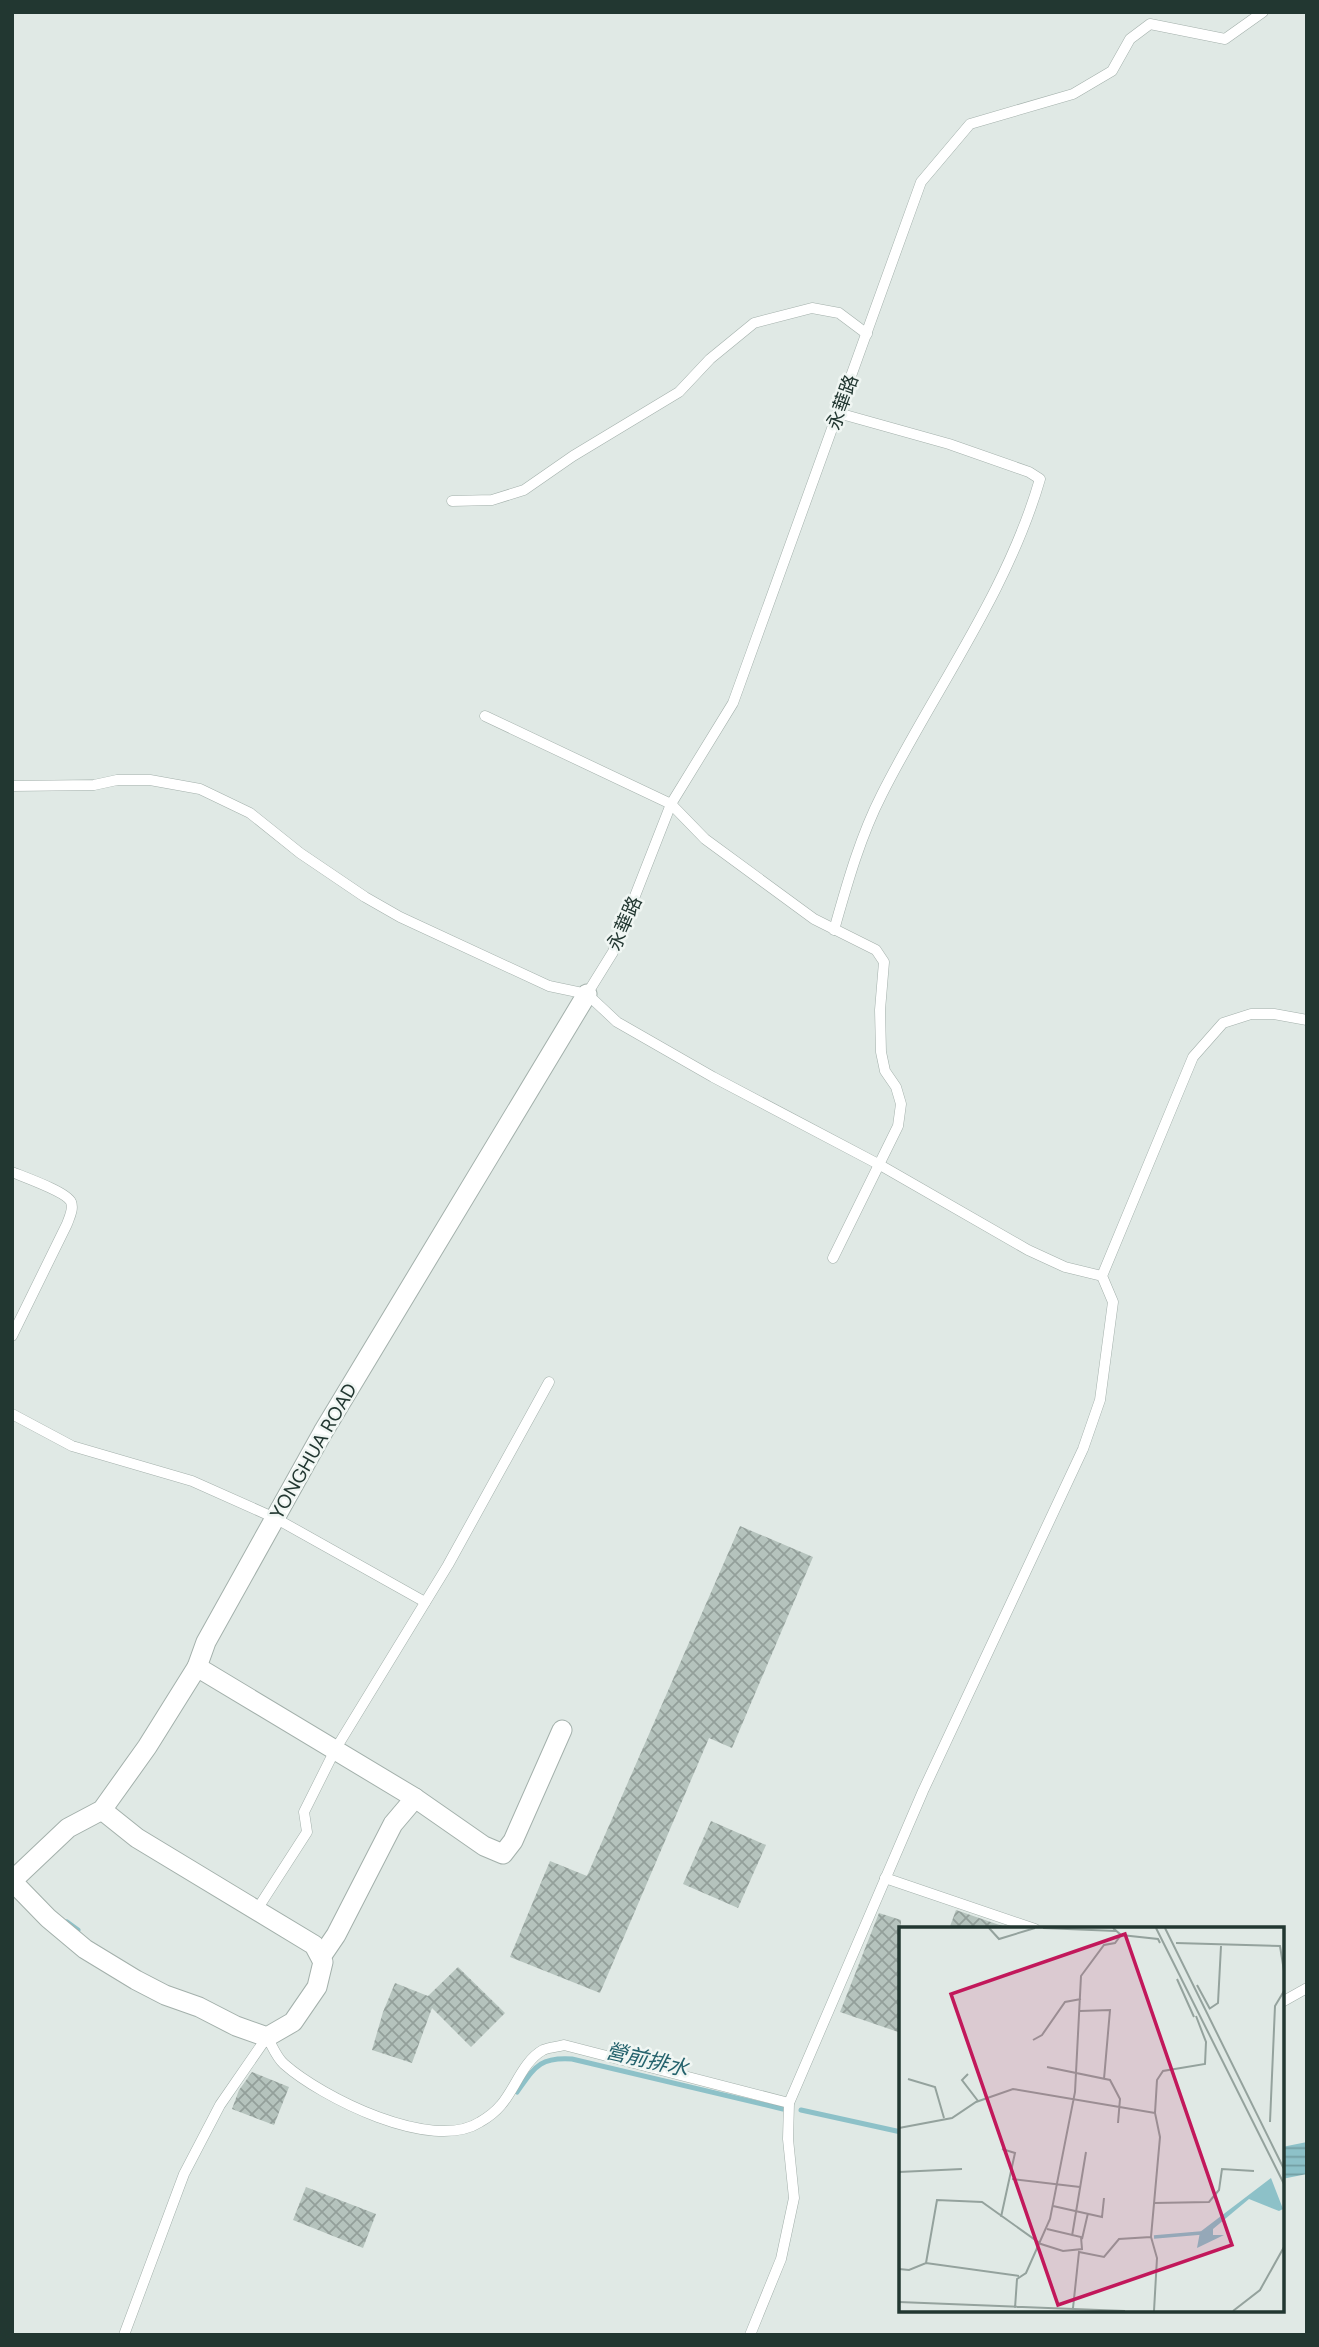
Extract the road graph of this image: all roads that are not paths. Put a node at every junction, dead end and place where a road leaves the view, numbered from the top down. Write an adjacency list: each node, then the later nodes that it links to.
1 (1263, 12): 2 (lane, 永華路)
2 (867, 334): 3 (lane, 永華路); 4 (lane)
3 (838, 413): 7 (lane, 永華路); 8 (lane)
4 (452, 501)
5 (485, 716): 7 (lane)
6 (12, 786): 9 (lane)
7 (671, 804): 8 (lane); 9 (lane, 永華路)
8 (834, 930): 11 (lane)
9 (587, 994): 11 (lane); 18 (street, YONGHUA ROAD)
10 (1307, 1020): 14 (lane)
11 (880, 1165): 13 (lane); 14 (lane)
12 (12, 1172): 15 (lane)
13 (832, 1258)
14 (1102, 1276): 25 (lane)
15 (12, 1336)
16 (550, 1382): 19 (lane)
17 (12, 1414): 18 (lane)
18 (275, 1518): 19 (lane); 20 (street, YONGHUA ROAD)
19 (425, 1602): 22 (lane)
20 (197, 1667): 22 (street); 24 (street, YONGHUA ROAD)
21 (562, 1730): 23 (street)
22 (335, 1750): 23 (street); 27 (lane)
23 (415, 1798): 29 (street)
24 (102, 1810): 26 (street, YONGHUA ROAD); 27 (street)
25 (885, 1878): 28 (lane); 33 (lane)
26 (12, 1881): 32 (street)
27 (256, 1911): 29 (street)
28 (1029, 1927)
29 (321, 1958): 32 (street)
30 (1307, 1988): 31 (lane)
31 (1284, 2001)
32 (267, 2037): 33 (lane); 34 (lane)
33 (789, 2103): 35 (lane)
34 (124, 2335)
35 (750, 2335)

